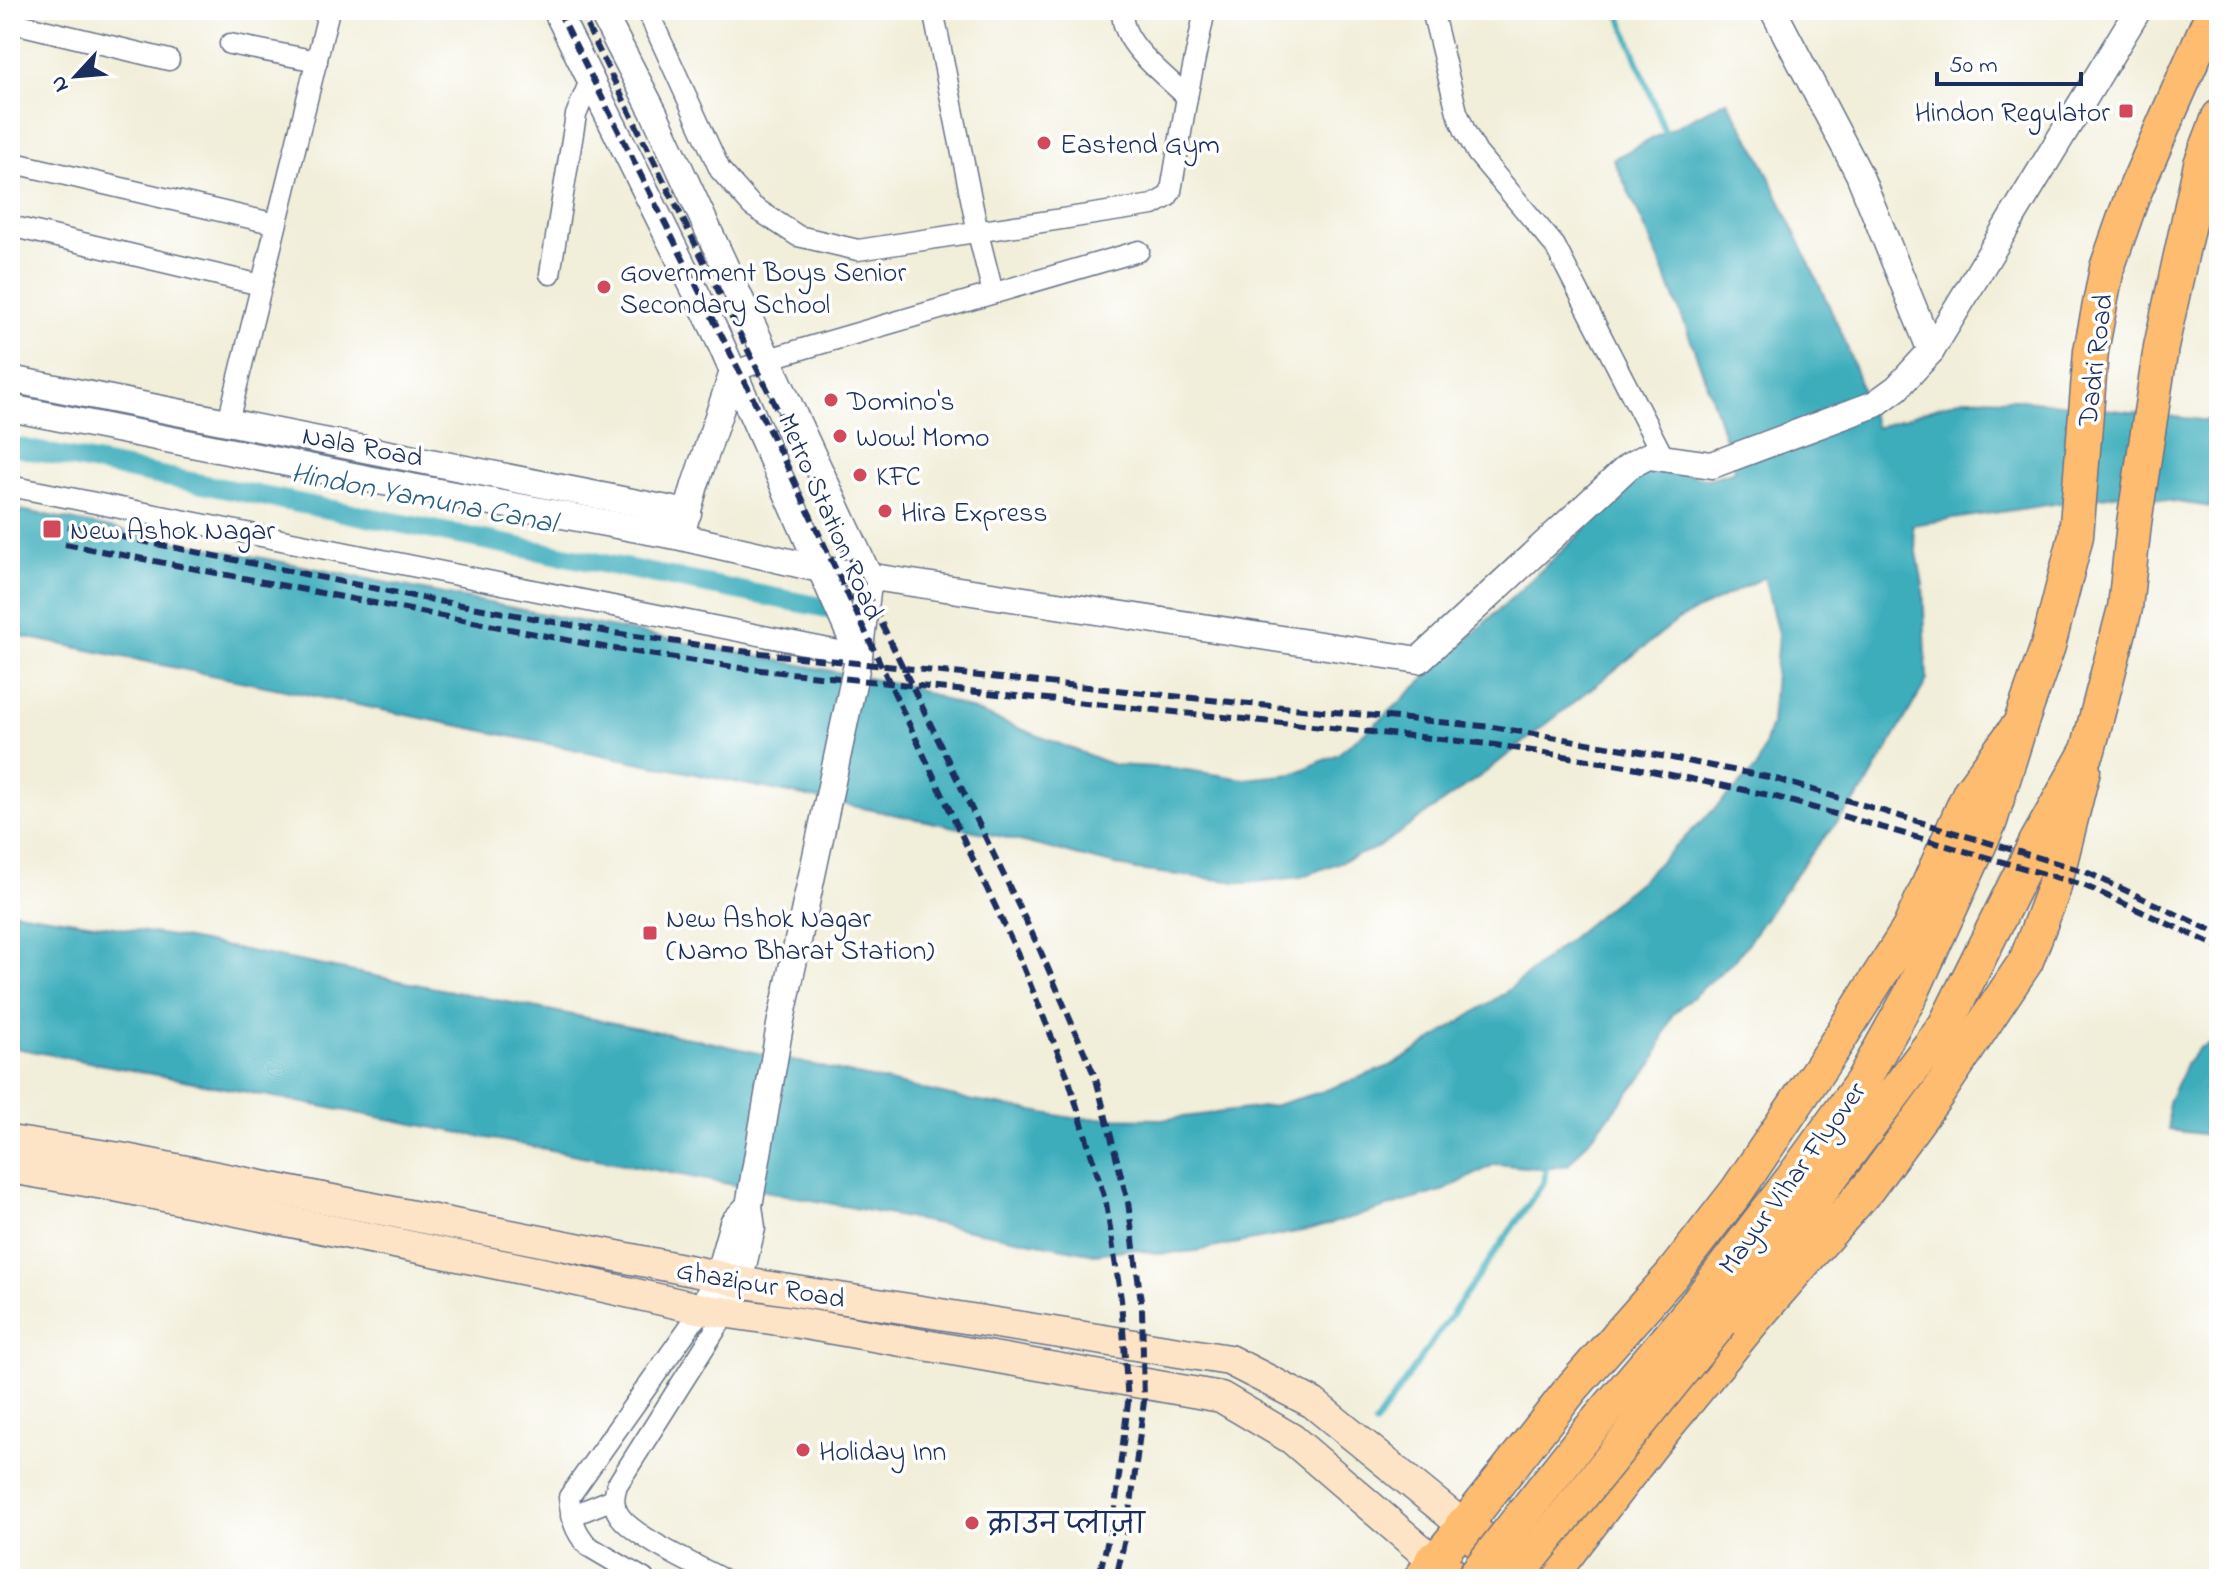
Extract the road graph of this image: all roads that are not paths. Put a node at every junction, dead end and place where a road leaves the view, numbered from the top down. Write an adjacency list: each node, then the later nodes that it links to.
1 (329, 10): 15 (street)
2 (556, 10): 16 (street, Metro Station Road)
3 (601, 10): 28 (street, Metro Station Road)
4 (647, 10): 22 (street)
5 (933, 10): 22 (street)
6 (1123, 10): 17 (street)
7 (1205, 10): 17 (street)
8 (1432, 10): 37 (street)
9 (1773, 10): 27 (street)
10 (2138, 10): 27 (street)
11 (2214, 10): 43 (main road, Dadri Road)
12 (10, 22): 14 (street)
13 (230, 44): 15 (street)
14 (169, 60)
15 (317, 61): 20 (street)
16 (591, 78): 24 (street); 29 (street, Metro Station Road)
17 (1187, 97): 22 (street)
18 (2219, 117): 44 (main road)
19 (10, 162): 20 (street)
20 (276, 224): 25 (street)
21 (10, 226): 25 (street)
22 (978, 233): 26 (street)
23 (1139, 251): 26 (street)
24 (550, 274)
25 (261, 285): 35 (street)
26 (993, 293): 28 (street)
27 (1931, 351): 37 (street)
28 (768, 359): 29 (street); 31 (street, Metro Station Road)
29 (733, 372): 33 (street, Metro Station Road); 39 (street)
30 (10, 379): 34 (street, Nala Road)
31 (786, 396): 33 (street, Metro Station Road); 41 (street, Metro Station Road)
32 (10, 408): 36 (street, Nala Road)
33 (752, 413): 40 (street, Metro Station Road)
34 (196, 416): 35 (street, Nala Road); 36 (street)
35 (228, 422): 39 (street, Nala Road)
36 (191, 444): 39 (street, Nala Road)
37 (1664, 458): 41 (street)
38 (10, 486): 42 (street)
39 (684, 525): 40 (street)
40 (820, 569): 41 (street); 42 (street, Metro Station Road)
41 (869, 577): 42 (street, Metro Station Road)
42 (857, 662): 47 (street)
43 (2021, 722): 49 (main road); 57 (main road, Mayur Vihar Flyover, bridge)
44 (2088, 750): 50 (main road); 58 (main road, Mayur Vihar Flyover, bridge)
45 (10, 1141): 47 (main road, Ghazipur Road)
46 (10, 1168): 48 (main road, Ghazipur Road)
47 (731, 1272): 48 (street); 53 (main road, Ghazipur Road)
48 (714, 1311): 51 (street); 52 (street); 54 (main road, Ghazipur Road)
49 (1572, 1388): 50 (main road); 53 (main road)
50 (1651, 1445): 60 (main road)
51 (613, 1499): 52 (street); 56 (street)
52 (571, 1516): 55 (street)
53 (1464, 1526): 54 (main road); 59 (highway)
54 (1436, 1573)
55 (644, 1579)
56 (722, 1579)
57 (1472, 1579)
58 (1514, 1579)
59 (1528, 1579)
60 (1548, 1579)

